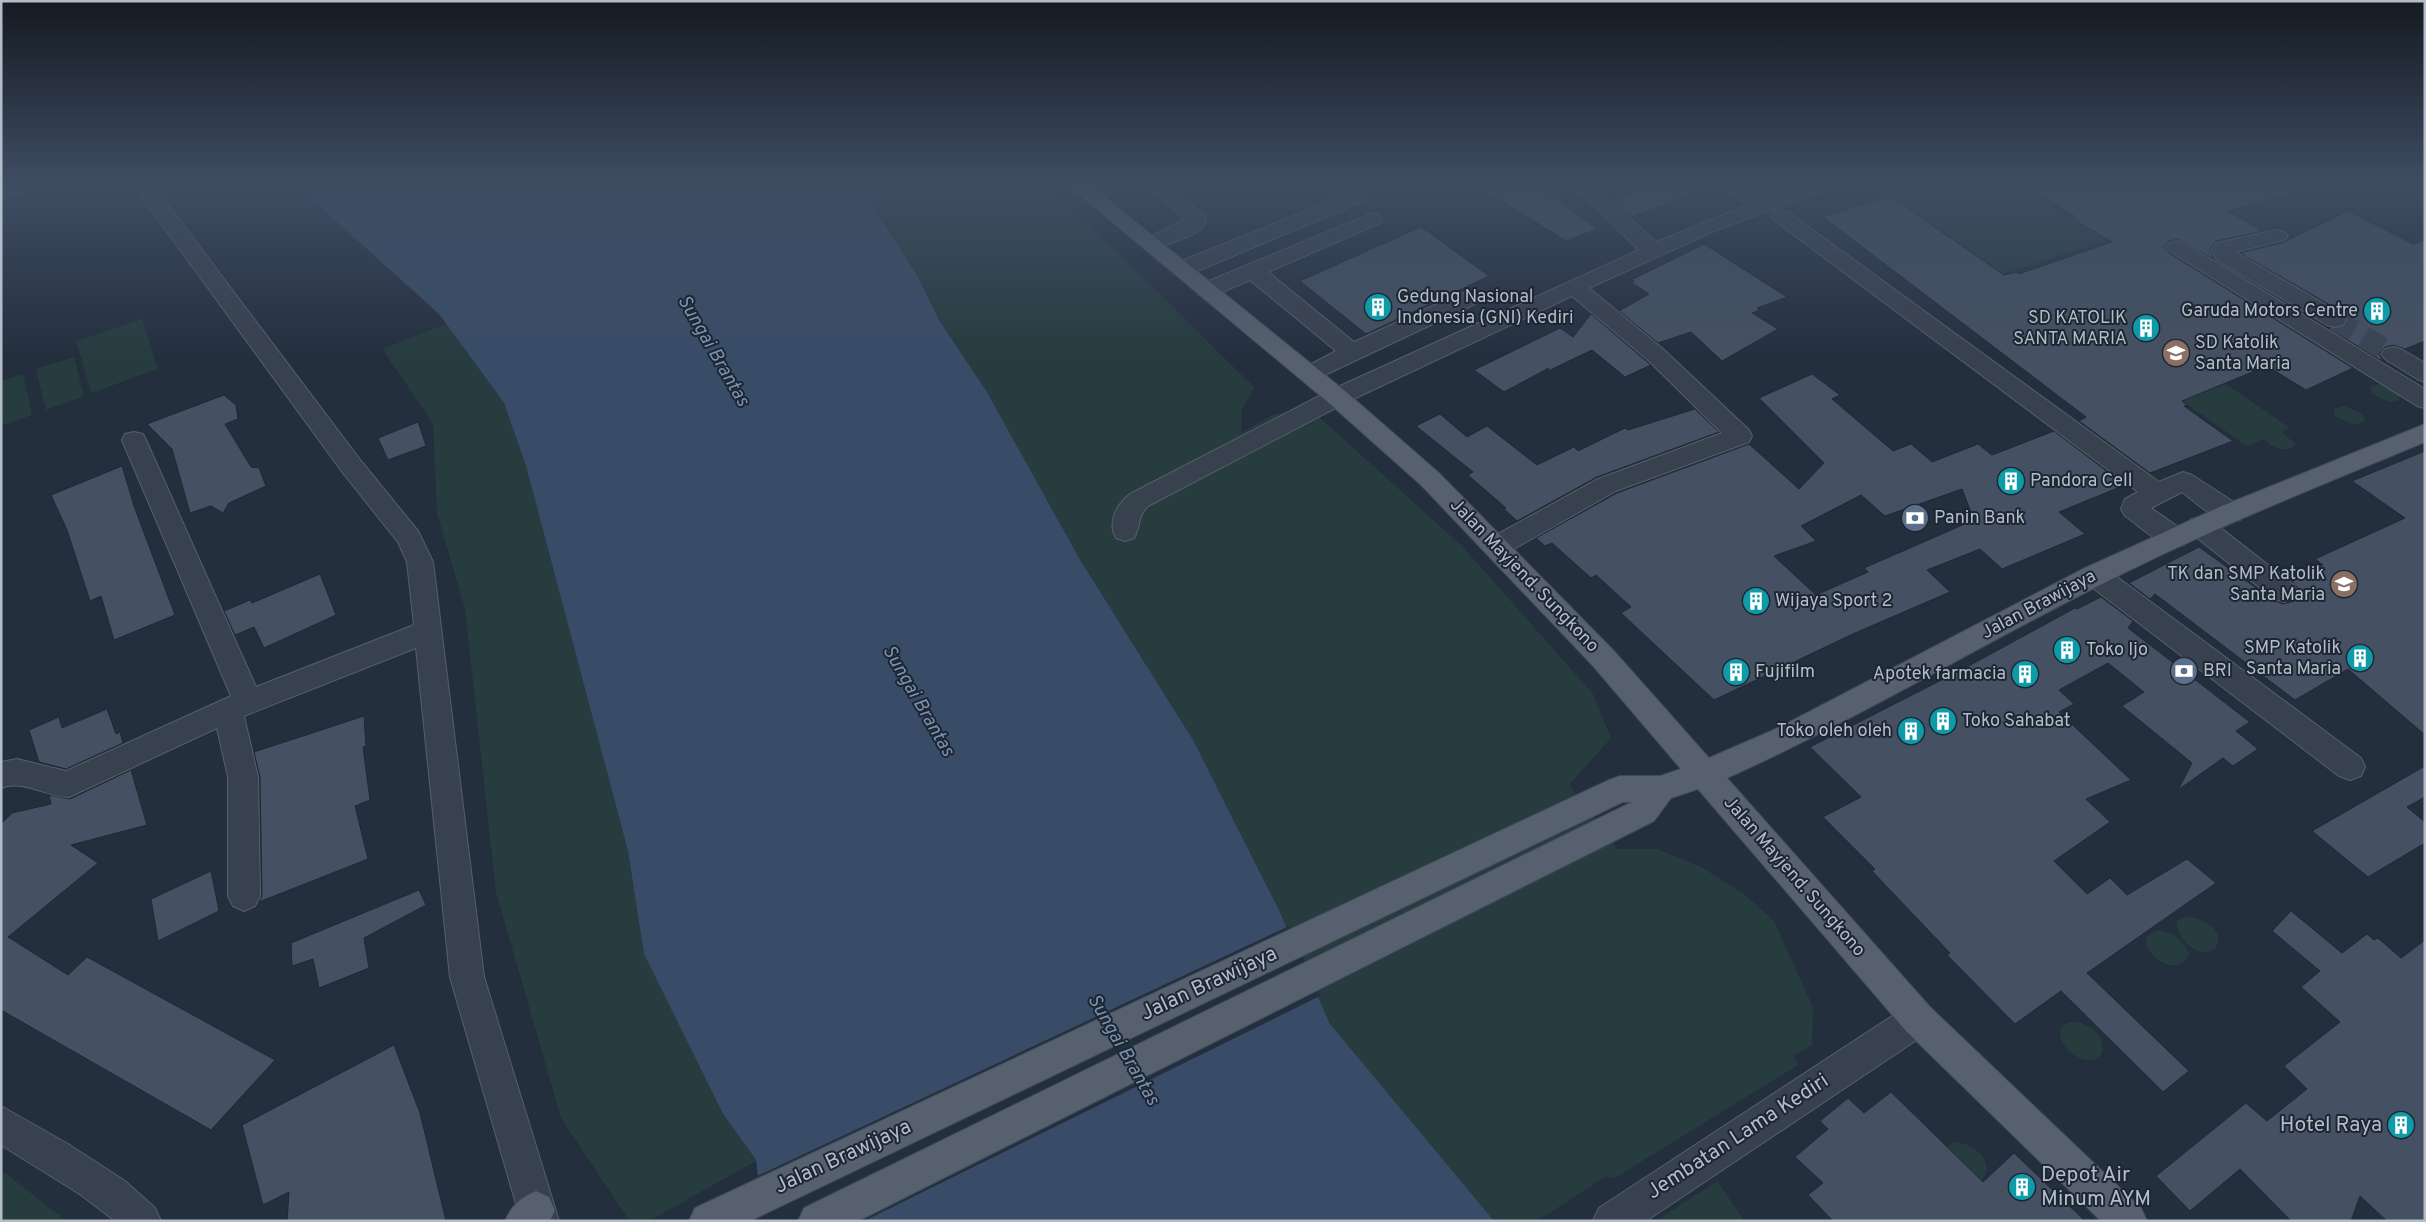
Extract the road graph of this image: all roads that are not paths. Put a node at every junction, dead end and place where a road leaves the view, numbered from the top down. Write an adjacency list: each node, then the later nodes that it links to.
1 (186, 242): 35 (street)
2 (1149, 242): 10 (main road, Jalan Mayjend. Sungkono)
3 (1155, 242): 10 (street)
4 (1250, 242): 13 (street)
5 (1321, 242): 14 (street)
6 (1645, 242): 12 (street)
7 (1675, 242): 12 (street)
8 (1811, 242): 27 (street)
9 (2250, 242): 18 (street)
10 (1151, 244): 13 (main road, Jalan Mayjend. Sungkono)
11 (2177, 247): 24 (street)
12 (1653, 250): 15 (street)
13 (1182, 270): 16 (main road, Jalan Mayjend. Sungkono)
14 (1254, 271): 16 (street); 19 (street)
15 (1574, 287): 23 (street); 32 (street)
16 (1207, 290): 21 (main road, Jalan Mayjend. Sungkono)
17 (1467, 299): 19 (street)
18 (2336, 320)
19 (1352, 352): 21 (street)
20 (2393, 354): 22 (street)
21 (1310, 374): 23 (main road, Jalan Mayjend. Sungkono)
22 (2425, 374)
23 (1337, 397): 30 (street); 32 (main road, Jalan Mayjend. Sungkono)
24 (2425, 400)
25 (2425, 432): 28 (main road, Jalan Brawijaya)
26 (134, 440): 36 (street)
27 (2157, 493): 28 (street); 31 (street)
28 (2231, 513): 29 (main road, Jalan Brawijaya)
29 (2200, 526): 31 (main road, Jalan Brawijaya); 34 (street)
30 (1125, 532)
31 (2175, 538): 33 (main road, Jalan Brawijaya)
32 (1496, 547): 38 (main road, Jalan Mayjend. Sungkono)
33 (2095, 575): 37 (street); 38 (main road, Jalan Brawijaya)
34 (2284, 592)
35 (429, 631): 36 (street); 44 (street)
36 (238, 706): 39 (street); 41 (street)
37 (2350, 767)
38 (1704, 774): 40 (main road, Jalan Brawijaya); 42 (main road, Jalan Mayjend. Sungkono)
39 (1, 775)
40 (1594, 818): 46 (main road, Jalan Brawijaya); 47 (main road, Jalan Brawijaya)
41 (244, 896)
42 (1918, 1019): 48 (street, Jembatan Lama Kediri); 49 (main road, Jalan Mayjend. Sungkono)
43 (1, 1124): 45 (street)
44 (534, 1217)
45 (142, 1221)
46 (708, 1221)
47 (817, 1221)
48 (1612, 1221)
49 (2128, 1221)

